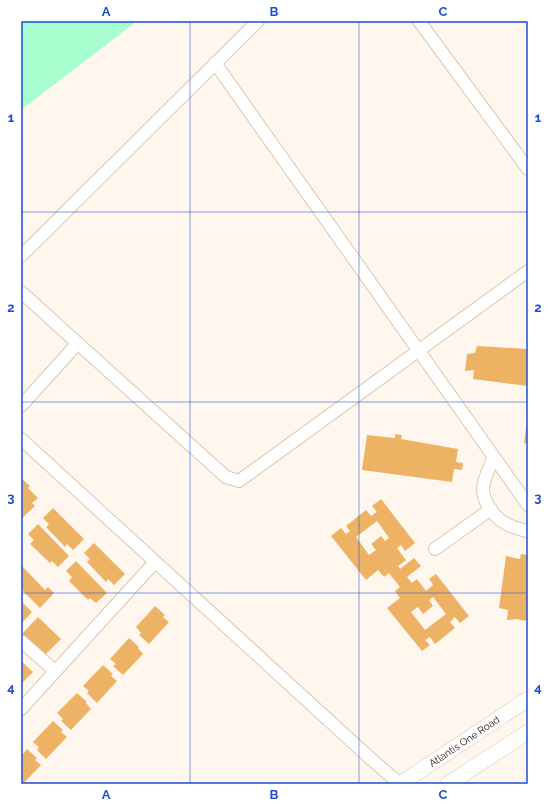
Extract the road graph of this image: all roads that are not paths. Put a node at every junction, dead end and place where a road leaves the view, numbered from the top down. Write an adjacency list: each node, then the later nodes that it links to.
1 (258, 21): 3 (street)
2 (419, 21): 4 (street)
3 (215, 63): 5 (street); 9 (street)
4 (528, 169)
5 (21, 256)
6 (528, 271): 9 (street)
7 (21, 292): 8 (street)
8 (78, 344): 9 (street); 10 (street)
9 (418, 351): 12 (street)
10 (21, 406)
11 (22, 443): 17 (street)
12 (494, 458): 13 (street); 14 (street)
13 (528, 505)
14 (491, 510): 15 (street); 16 (street)
15 (528, 530)
16 (435, 549)
17 (155, 562): 19 (street); 23 (street)
18 (21, 641): 19 (street)
19 (55, 671): 21 (street)
20 (528, 699): 23 (street, Atlantis One Road)
21 (21, 709)
22 (528, 732): 24 (street)
23 (400, 784)
24 (448, 784)

